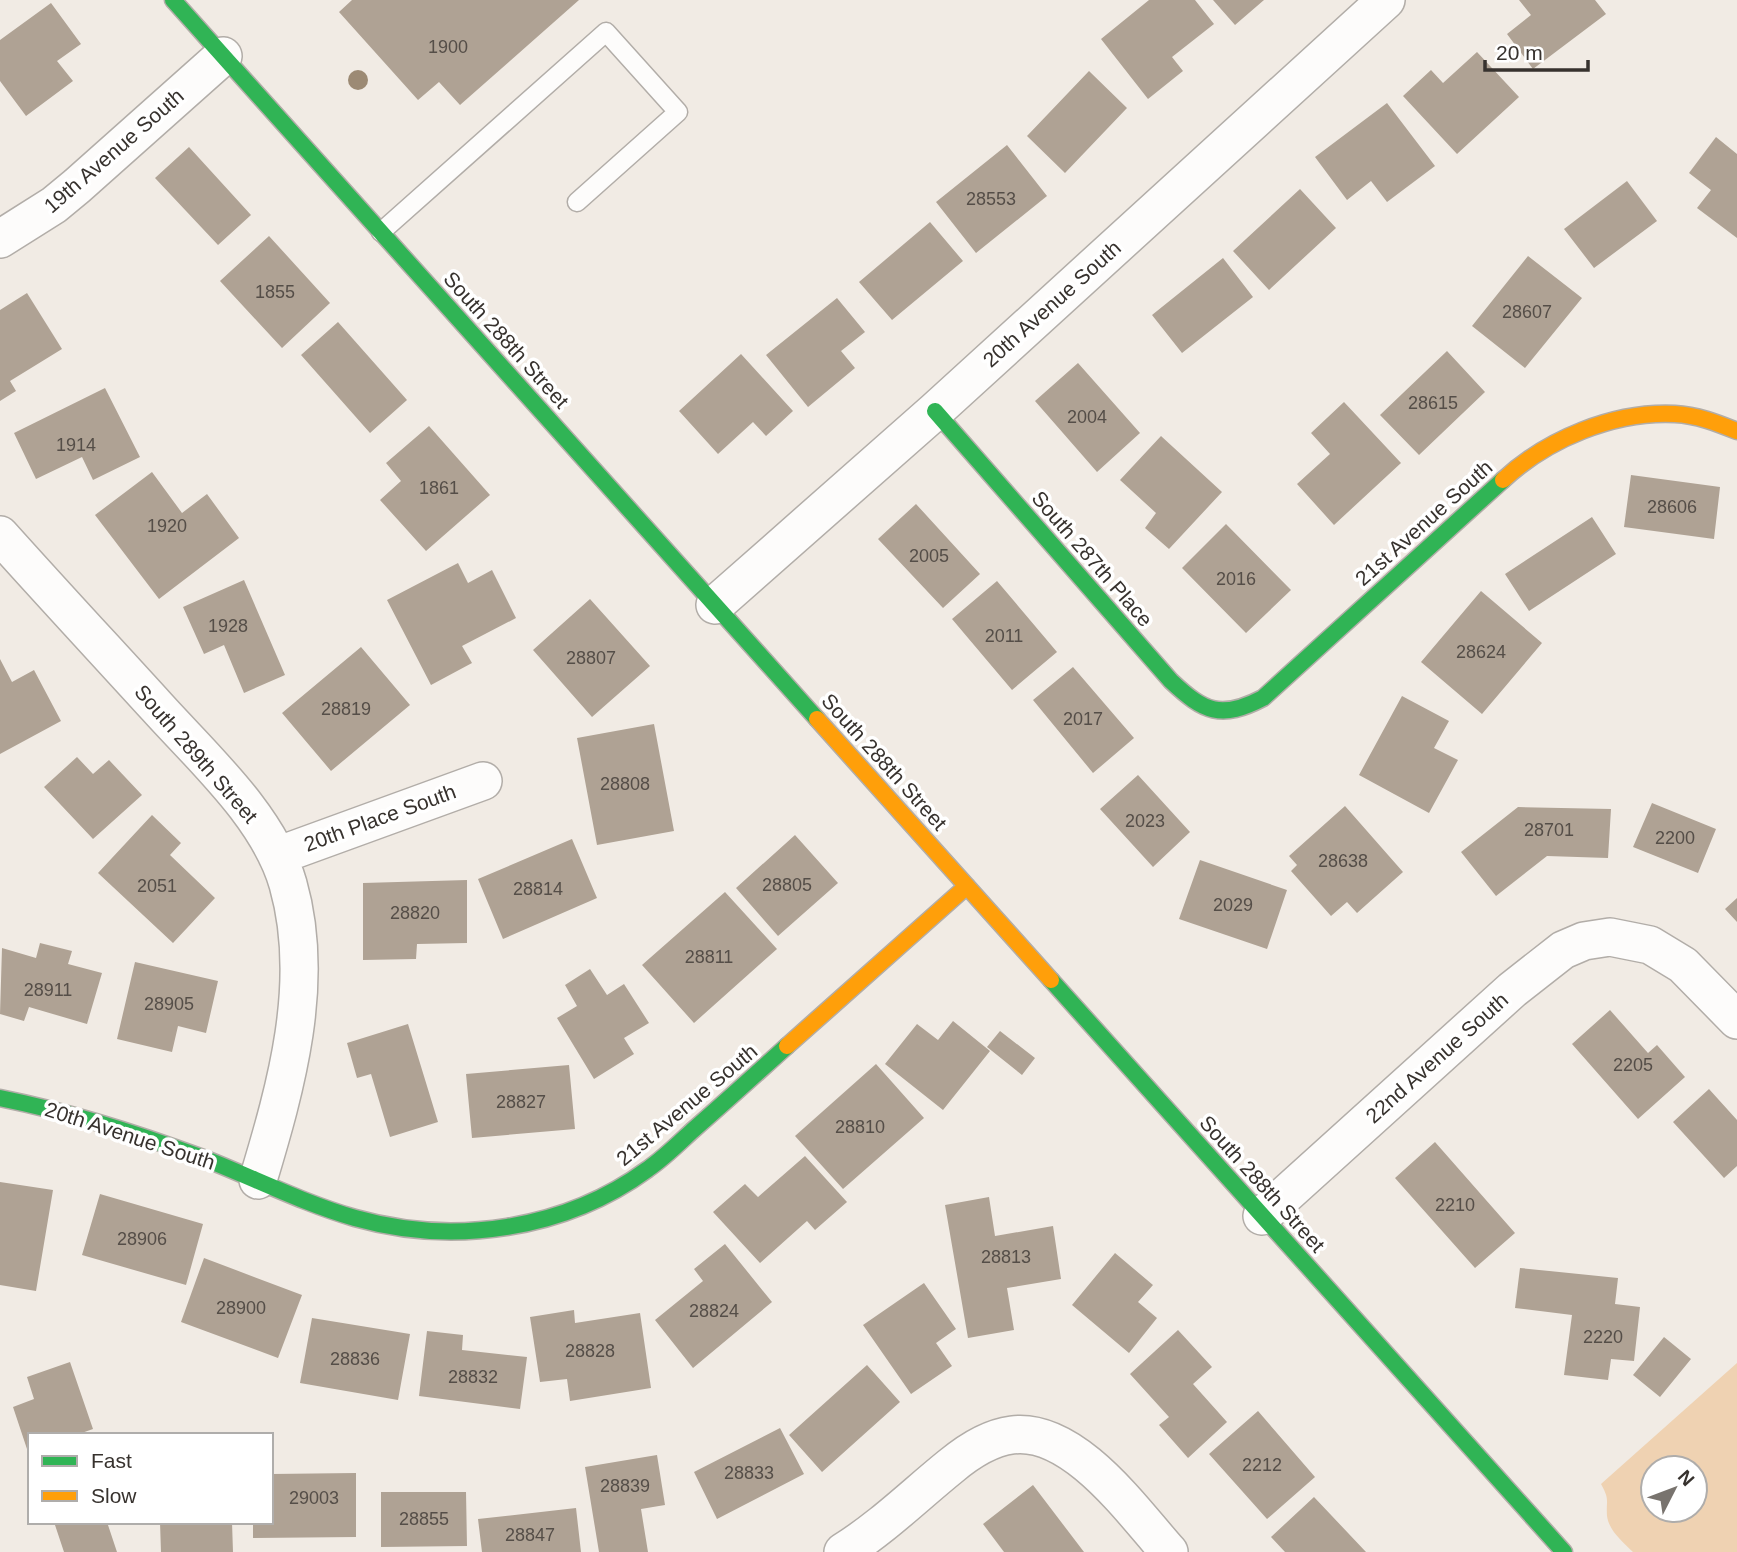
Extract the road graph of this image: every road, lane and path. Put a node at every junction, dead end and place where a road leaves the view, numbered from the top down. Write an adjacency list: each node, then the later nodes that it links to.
1 (173, 0): 3 (street, South 288th Street)
2 (1386, 0): 7 (street, 20th Avenue South)
3 (223, 56): 5 (street, South 288th Street); 6 (street, 19th Avenue South)
4 (577, 202): 5 (lane)
5 (381, 232): 10 (street, South 288th Street)
6 (0, 239)
7 (935, 411): 10 (street, 20th Avenue South); 11 (street, South 287th Place)
8 (1737, 431): 11 (street, 21st Avenue South)
9 (0, 535): 13 (street, South 289th Street)
10 (715, 605): 14 (street, South 288th Street)
11 (1231, 713)
12 (482, 780): 13 (street, 20th Place South)
13 (277, 856): 17 (street, South 289th Street)
14 (967, 886): 17 (street, 21st Avenue South); 18 (street, South 288th Street)
15 (1737, 1020): 18 (street, 22nd Avenue South)
16 (0, 1098): 17 (street, 20th Avenue South)
17 (258, 1180)
18 (1262, 1216): 21 (street, South 288th Street)
19 (843, 1552): 20 (street)
20 (1169, 1552)
21 (1564, 1552)

